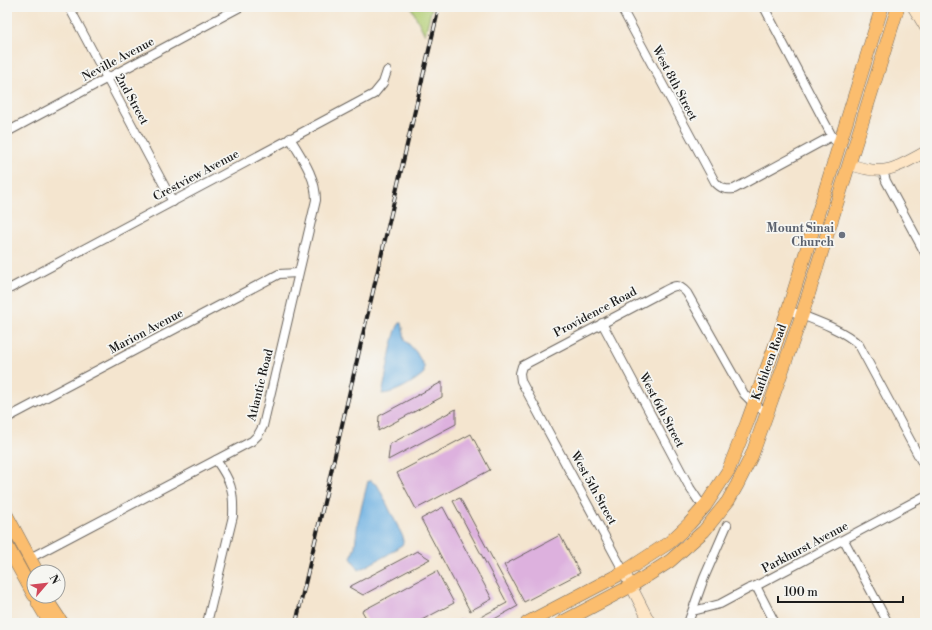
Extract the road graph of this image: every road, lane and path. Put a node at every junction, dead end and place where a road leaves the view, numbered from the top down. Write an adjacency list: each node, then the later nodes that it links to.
1 (70, 7): 10 (street, 2nd Street)
2 (240, 7): 10 (street, Neville Avenue)
3 (621, 7): 12 (street, West 8th Street)
4 (764, 7): 12 (street)
5 (882, 7): 14 (main road, Kathleen Road)
6 (898, 7): 16 (main road, Kathleen Road)
7 (913, 7): 8 (street)
8 (925, 27)
9 (387, 71): 13 (street, Crestview Avenue)
10 (107, 79): 11 (street, Neville Avenue); 18 (street, 2nd Street)
11 (7, 132)
12 (832, 136): 14 (street)
13 (290, 138): 18 (street, Crestview Avenue); 21 (street, Atlantic Road)
14 (838, 148): 19 (main road); 23 (main road, Kathleen Road)
15 (925, 152): 17 (street)
16 (849, 164): 17 (street); 19 (main road, Kathleen Road)
17 (883, 171): 20 (street)
18 (173, 202): 22 (street, Crestview Avenue)
19 (828, 231): 24 (main road, Kathleen Road)
20 (925, 253)
21 (298, 273): 29 (street, Marion Avenue); 30 (street, Atlantic Road)
22 (7, 290)
23 (788, 310): 24 (street); 27 (main road, Kathleen Road)
24 (802, 315): 28 (main road, Kathleen Road); 31 (street)
25 (602, 323): 26 (street, Providence Road); 27 (street, Providence Road); 33 (street, West 6th Street)
26 (522, 366): 43 (street, West 5th Street)
27 (754, 404): 28 (street); 33 (main road, Kathleen Road)
28 (767, 413): 45 (main road, Kathleen Road)
29 (7, 418)
30 (216, 460): 39 (street, Atlantic Road); 54 (street)
31 (925, 468)
32 (925, 496): 37 (street, Parkhurst Avenue)
33 (705, 506): 43 (main road, Kathleen Road)
34 (7, 516): 39 (main road)
35 (727, 525): 50 (street)
36 (7, 531): 39 (main road)
37 (844, 540): 46 (street, Parkhurst Avenue); 60 (street)
38 (7, 546): 40 (main road)
39 (30, 558): 41 (main road)
40 (17, 564): 42 (main road); 44 (main road)
41 (33, 564)
42 (26, 570)
43 (624, 572): 45 (street, West 5th Street); 55 (main road, Kathleen Road)
44 (26, 580)
45 (631, 586): 56 (main road, Kathleen Road); 57 (street, West 5th Street)
46 (756, 586): 50 (street, Parkhurst Avenue); 59 (street)
47 (39, 604): 51 (main road)
48 (49, 604): 52 (main road)
49 (54, 604): 53 (main road)
50 (693, 611): 58 (street)
51 (50, 623)
52 (62, 623)
53 (65, 623)
54 (208, 623)
55 (527, 623)
56 (561, 623)
57 (650, 623)
58 (688, 623)
59 (775, 623)
60 (888, 623)

